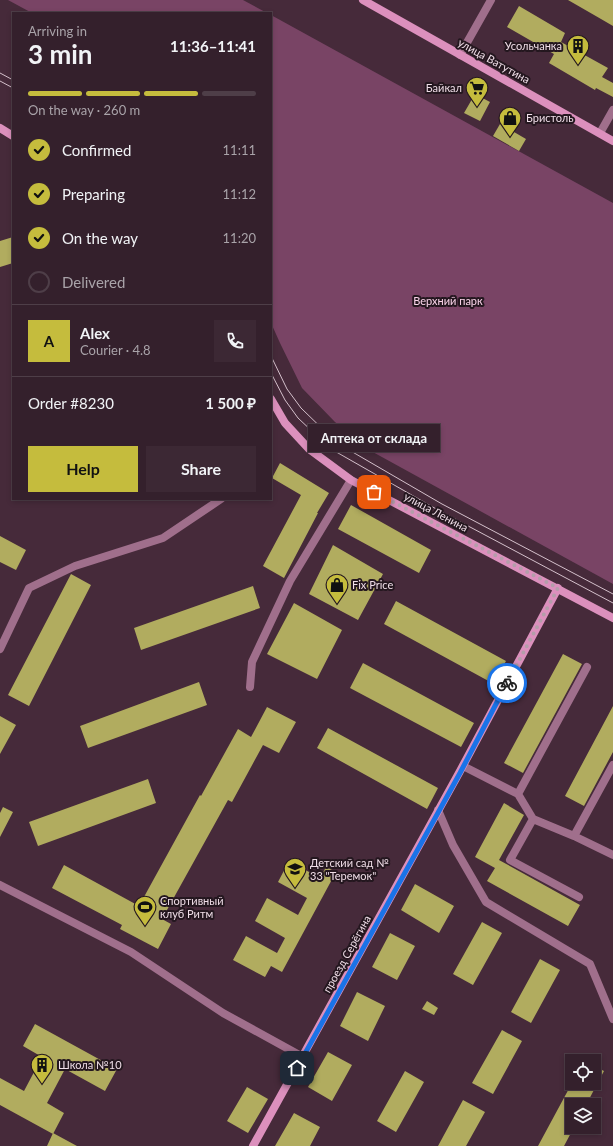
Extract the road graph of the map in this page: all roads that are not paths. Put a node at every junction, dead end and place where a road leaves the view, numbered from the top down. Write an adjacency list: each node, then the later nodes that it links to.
1 (363, 0): 3 (street, улица Ватутина)
2 (490, 0): 3 (street)
3 (460, 55): 6 (street, улица Ватутина)
4 (613, 110): 6 (street)
5 (0, 128): 7 (street)
6 (600, 133): 8 (street, улица Ватутина)
7 (12, 135)
8 (613, 141)
9 (272, 401): 10 (street, улица Ленина)
10 (351, 480): 12 (street, улица Ленина); 16 (street)
11 (220, 500): 14 (street)
12 (558, 588): 13 (street, улица Ленина); 18 (street, проезд Серёгина)
13 (613, 618)
14 (0, 649)
15 (587, 667): 19 (street)
16 (250, 687)
17 (613, 765): 22 (street)
18 (461, 770): 19 (street); 20 (street, проезд Серёгина)
19 (518, 794): 21 (street)
20 (438, 810): 26 (street); 27 (street, проезд Серёгина)
21 (533, 819): 22 (street); 25 (street)
22 (574, 836): 23 (street)
23 (613, 855)
24 (0, 885): 27 (street)
25 (579, 897)
26 (613, 1019)
27 (304, 1057): 28 (street, проезд Серёгина)
28 (253, 1146)

